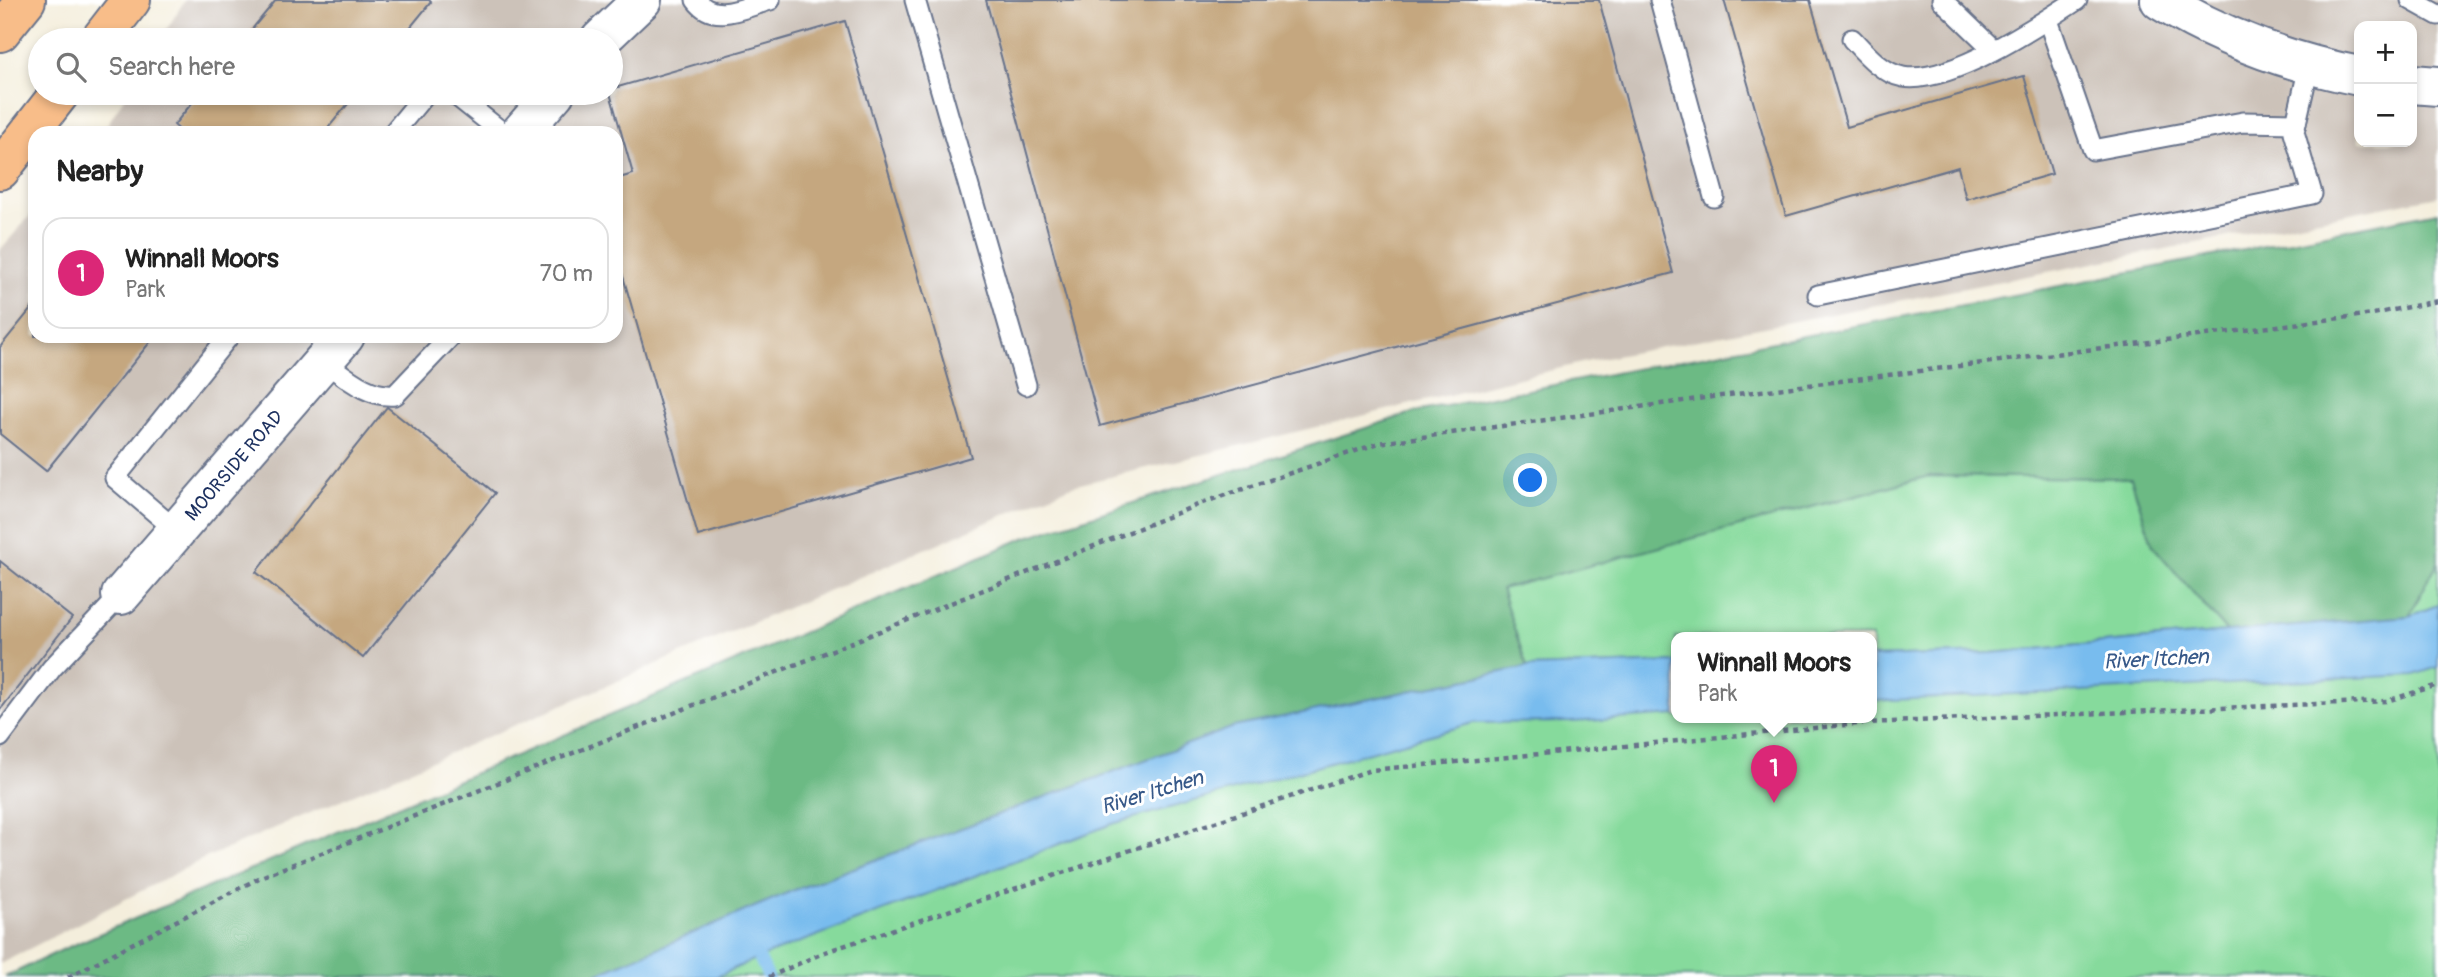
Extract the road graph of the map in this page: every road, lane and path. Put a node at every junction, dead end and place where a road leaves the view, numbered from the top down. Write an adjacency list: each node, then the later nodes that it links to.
1 (26, 0): 16 (highway)
2 (131, 0): 14 (highway)
3 (642, 0): 15 (street)
4 (696, 0): 5 (lane)
5 (770, 0)
6 (915, 0): 40 (lane)
7 (1660, 0): 34 (lane)
8 (1942, 0): 18 (lane)
9 (2077, 0): 13 (lane)
10 (2161, 0): 19 (street)
11 (2411, 0): 12 (lane)
12 (2438, 15)
13 (2048, 20): 18 (lane); 27 (lane)
14 (109, 28)
15 (613, 28)
16 (0, 32)
17 (1852, 39): 18 (lane)
18 (1994, 50)
19 (2309, 66): 20 (street); 27 (lane)
20 (2354, 75)
21 (2417, 84): 22 (street)
22 (2438, 86)
23 (51, 105): 28 (highway)
24 (416, 105): 29 (lane)
25 (468, 105): 30 (lane)
26 (544, 105): 31 (street)
27 (2296, 123): 35 (lane)
28 (34, 126)
29 (399, 126)
30 (494, 126)
31 (526, 126)
32 (28, 134): 33 (highway)
33 (0, 170)
34 (1714, 197)
35 (1818, 295)
36 (2438, 301): 47 (path)
37 (223, 343): 41 (lane)
38 (444, 343): 39 (lane)
39 (334, 349): 41 (street, MOORSIDE ROAD)
40 (1026, 385)
41 (177, 531): 42 (street, MOORSIDE ROAD)
42 (121, 595): 46 (lane)
43 (2438, 685): 45 (path)
44 (1867, 723): 48 (path)
45 (1877, 723)
46 (0, 737)
47 (68, 977)
48 (769, 977)

